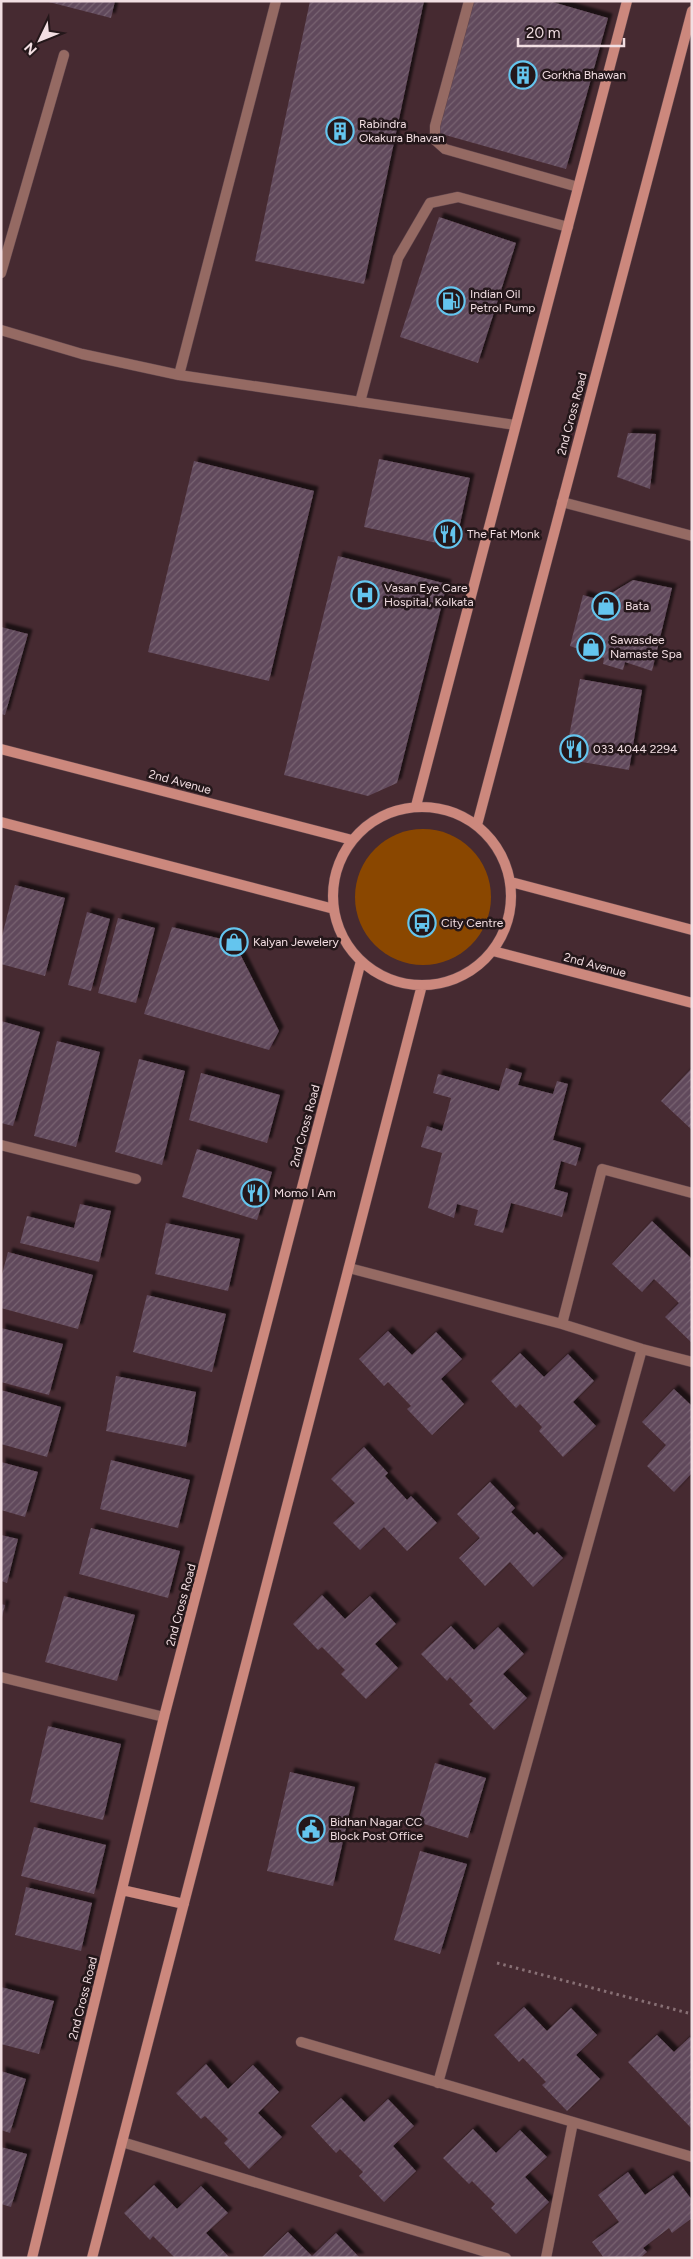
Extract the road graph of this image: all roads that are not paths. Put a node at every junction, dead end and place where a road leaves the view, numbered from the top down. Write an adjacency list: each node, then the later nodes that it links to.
1 (276, 1): 10 (street)
2 (469, 1): 6 (street)
3 (627, 1): 6 (street)
4 (692, 11): 13 (street, 2nd Cross Road)
5 (64, 54): 8 (street)
6 (578, 187): 7 (street)
7 (568, 226): 11 (street); 12 (street)
8 (1, 273)
9 (1, 330): 10 (street)
10 (179, 375): 11 (street)
11 (360, 402): 12 (street)
12 (516, 425): 16 (street)
13 (562, 502): 14 (street); 18 (street, 2nd Cross Road)
14 (692, 536)
15 (1, 749): 19 (street, 2nd Avenue)
16 (416, 806): 18 (street); 19 (street)
17 (1, 822): 21 (street)
18 (477, 825): 20 (street)
19 (352, 840): 21 (street)
20 (511, 882): 22 (street); 23 (street)
21 (334, 909): 24 (street)
22 (692, 930)
23 (493, 951): 25 (street); 26 (street, 2nd Avenue)
24 (361, 961): 25 (street); 35 (street, 2nd Cross Road)
25 (422, 985): 30 (street)
26 (692, 1003)
27 (1, 1145): 28 (street)
28 (136, 1179)
29 (692, 1193): 31 (street)
30 (349, 1268): 31 (street); 37 (street)
31 (562, 1324): 32 (street)
32 (642, 1349): 33 (street); 39 (street)
33 (692, 1362)
34 (1, 1678): 35 (street)
35 (164, 1718): 36 (street, 2nd Cross Road)
36 (122, 1890): 37 (street); 43 (street, 2nd Cross Road)
37 (184, 1904): 41 (street)
38 (301, 2042): 39 (street)
39 (438, 2083): 40 (street)
40 (573, 2122): 42 (street); 46 (street)
41 (122, 2142): 44 (street); 45 (street)
42 (692, 2157)
43 (32, 2258)
44 (92, 2258)
45 (506, 2258)
46 (546, 2258)

